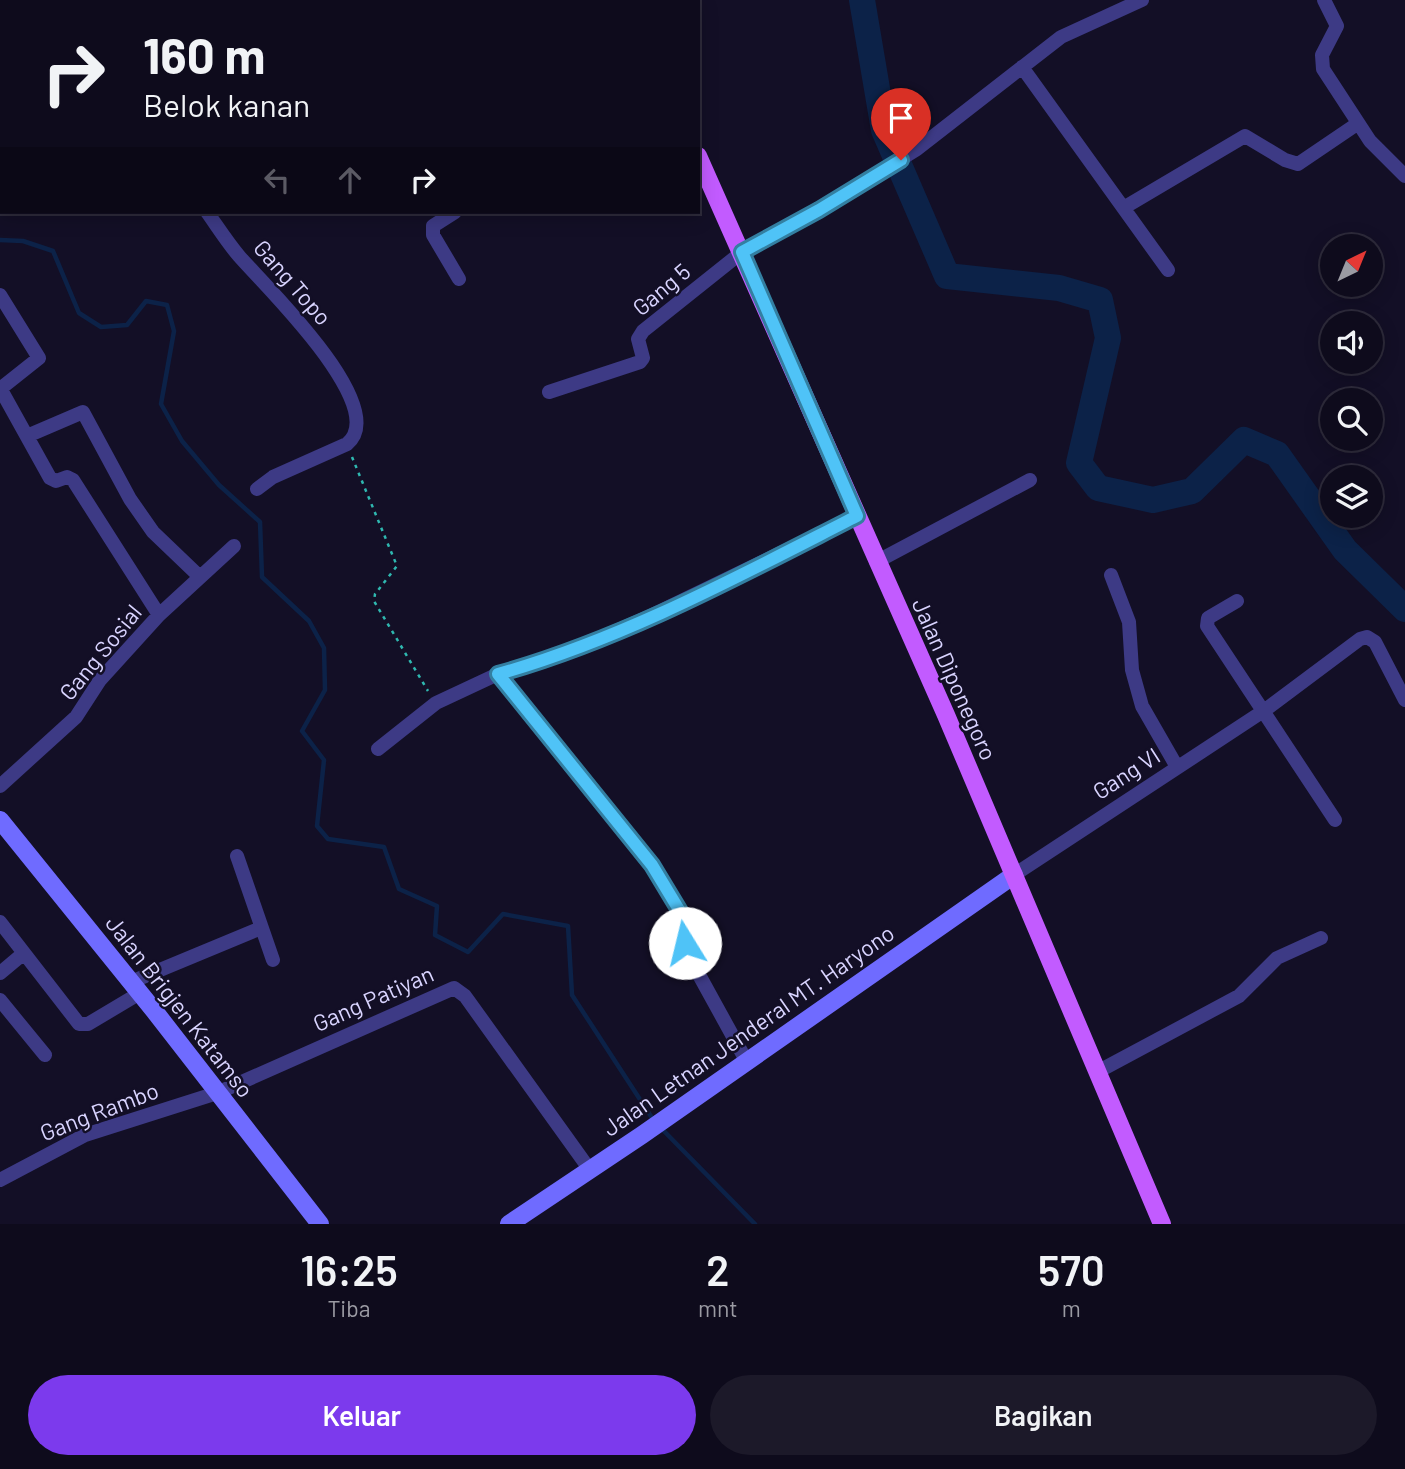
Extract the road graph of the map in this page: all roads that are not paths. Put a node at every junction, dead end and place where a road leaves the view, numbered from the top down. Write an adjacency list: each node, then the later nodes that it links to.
1 (1142, 0): 3 (street)
2 (1324, 0): 4 (street)
3 (1022, 66): 7 (street); 10 (street)
4 (1357, 124): 6 (street); 7 (street)
5 (700, 160): 10 (main road, Jalan Diponegoro)
6 (1405, 176)
7 (1125, 207): 11 (street)
8 (208, 214): 18 (street, Gang Topo)
9 (451, 214): 12 (street)
10 (742, 252): 15 (street, Gang 5); 19 (main road, Jalan Diponegoro)
11 (1168, 270)
12 (459, 279)
13 (0, 295): 14 (street)
14 (0, 389): 16 (street)
15 (549, 392)
16 (27, 436): 23 (street); 25 (street)
17 (1030, 480): 21 (street)
18 (257, 489)
19 (857, 516): 21 (main road, Jalan Diponegoro); 26 (street)
20 (234, 546): 23 (street, Gang Sosial)
21 (876, 562): 35 (main road, Jalan Diponegoro)
22 (1111, 575): 30 (street)
23 (200, 577): 25 (street, Gang Sosial)
24 (1237, 601): 28 (street)
25 (159, 615): 31 (street, Gang Sosial)
26 (498, 674): 29 (street); 45 (street)
27 (1405, 700): 28 (street, Gang VI)
28 (1265, 710): 30 (street, Gang VI); 33 (street)
29 (378, 749)
30 (1177, 767): 35 (street, Gang VI)
31 (0, 786)
32 (0, 820): 42 (main road, Jalan Brigjen Katamso)
33 (1335, 820)
34 (237, 856): 37 (street)
35 (1014, 875): 45 (main road, Jalan Letnan Jenderal MT. Haryono); 46 (main road, Jalan Diponegoro)
36 (0, 922): 39 (street)
37 (261, 928): 40 (street); 42 (street)
38 (1321, 938): 46 (street)
39 (24, 953): 41 (street); 42 (street)
40 (273, 960)
41 (0, 973)
42 (135, 987): 47 (main road, Jalan Brigjen Katamso)
43 (0, 1000): 44 (street)
44 (45, 1055)
45 (747, 1062): 48 (main road, Jalan Letnan Jenderal MT. Haryono)
46 (1099, 1071): 52 (main road, Jalan Diponegoro)
47 (218, 1093): 48 (street, Gang Patiyan); 49 (street, Gang Rambo); 50 (main road, Jalan Brigjen Katamso)
48 (590, 1170): 51 (main road, Jalan Letnan Jenderal MT. Haryono)
49 (0, 1180)
50 (320, 1224)
51 (509, 1224)
52 (1162, 1224)

